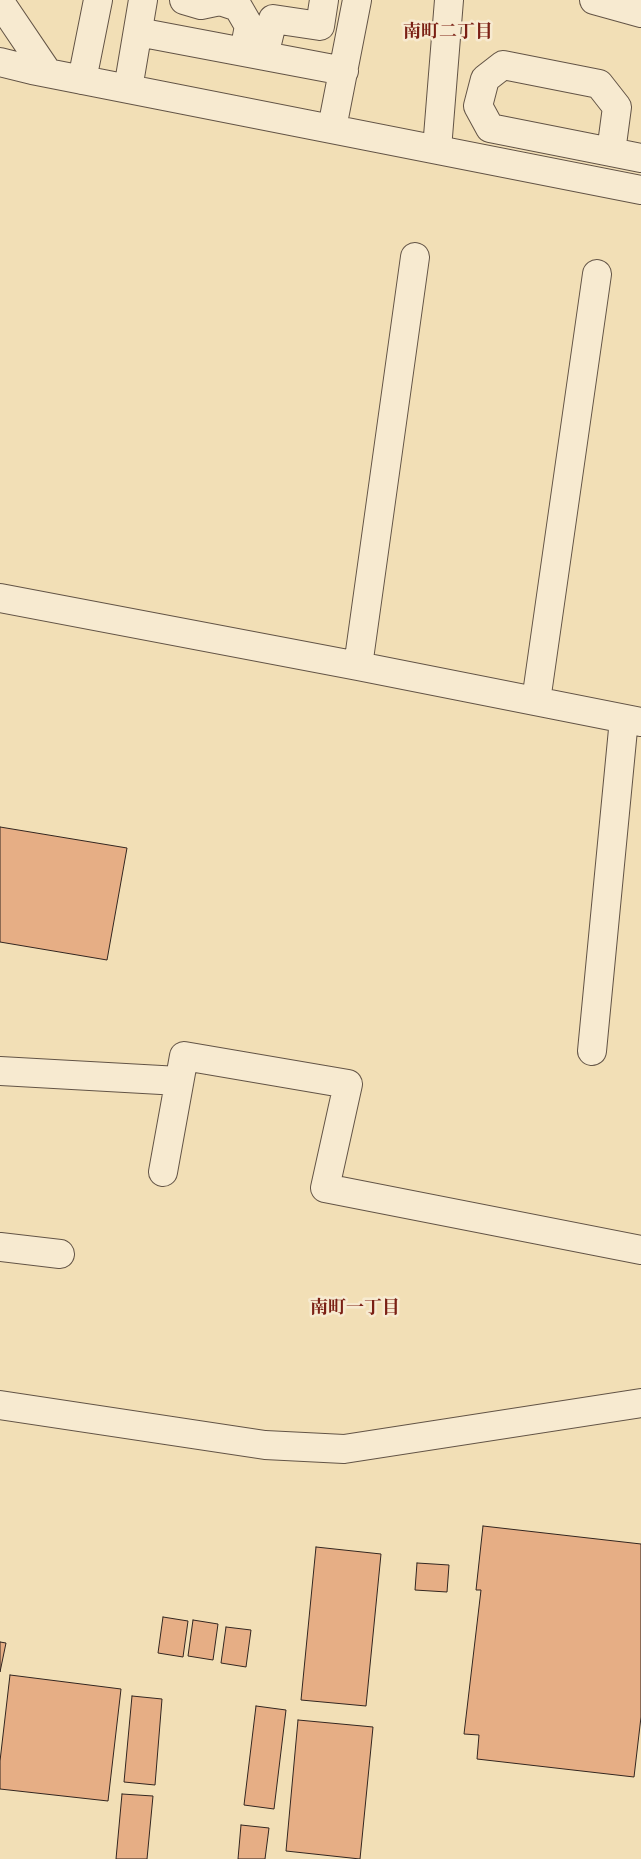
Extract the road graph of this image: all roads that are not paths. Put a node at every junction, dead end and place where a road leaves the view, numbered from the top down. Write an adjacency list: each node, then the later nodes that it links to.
1 (98, 0): 15 (street)
2 (143, 0): 10 (street)
3 (184, 0): 11 (street)
4 (324, 0): 11 (street)
5 (357, 0): 13 (street)
6 (449, 0): 18 (street)
7 (594, 0): 9 (street)
8 (0, 2): 14 (street)
9 (641, 13)
10 (138, 32): 11 (street); 16 (street)
11 (254, 54): 13 (street)
12 (0, 62): 14 (street)
13 (344, 71): 17 (street)
14 (48, 73): 15 (street)
15 (82, 80): 16 (street)
16 (128, 88): 17 (street)
17 (332, 128): 18 (street)
18 (437, 149): 21 (street)
19 (611, 152): 19 (street); 20 (street)
20 (641, 158)
21 (641, 190)
22 (415, 257): 25 (street)
23 (597, 274): 26 (street)
24 (0, 598): 25 (street)
25 (358, 666): 26 (street)
26 (536, 702): 27 (street)
27 (632, 720): 28 (street)
28 (592, 1051)
29 (0, 1071): 30 (street)
30 (180, 1081): 31 (street); 33 (street)
31 (164, 1172)
32 (0, 1247): 34 (street)
33 (641, 1250)
34 (60, 1254)
35 (641, 1403): 36 (street)
36 (0, 1405)

